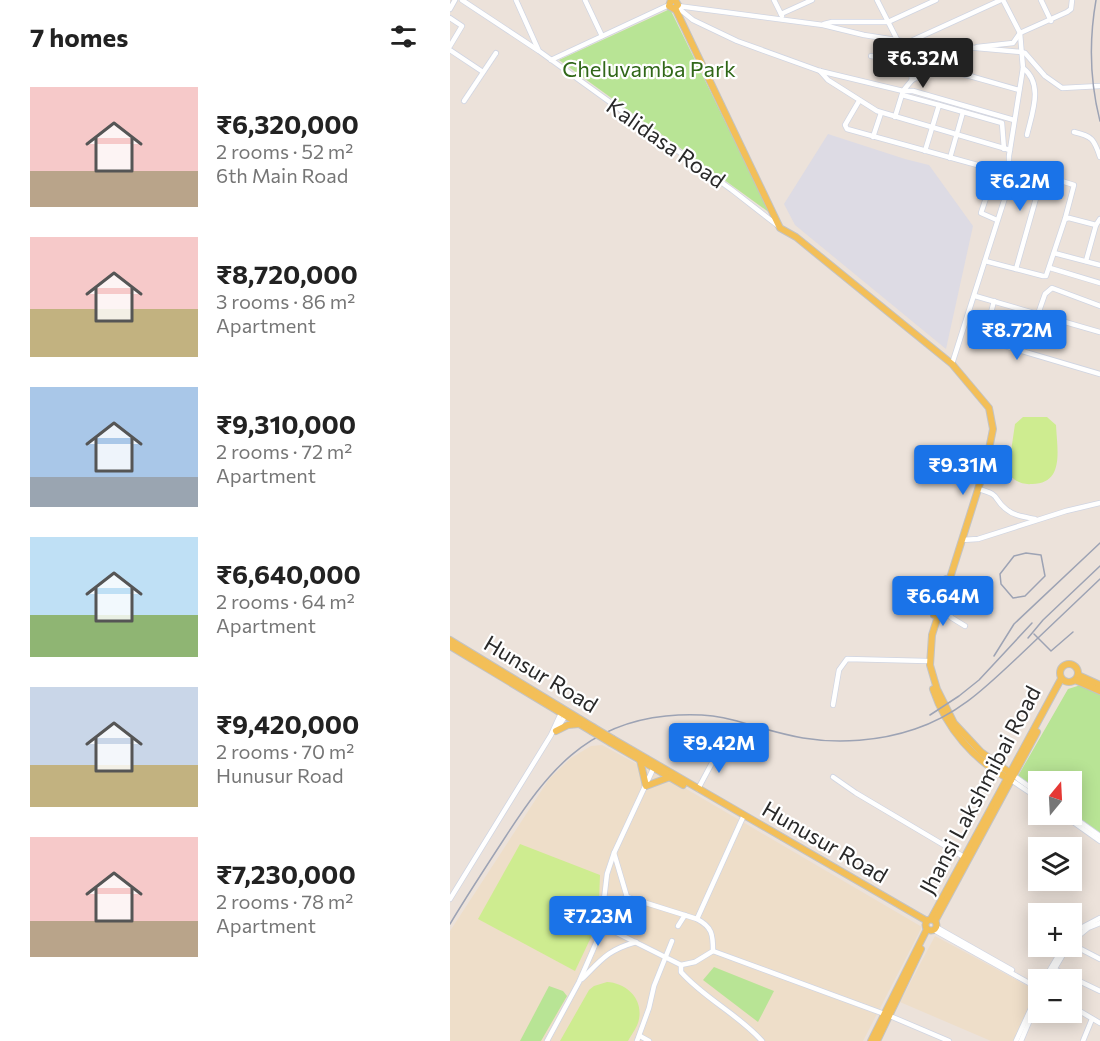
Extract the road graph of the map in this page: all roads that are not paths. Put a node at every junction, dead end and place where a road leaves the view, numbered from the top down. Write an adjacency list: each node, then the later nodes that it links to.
1 (455, 0): 13 (street)
2 (462, 0): 26 (street, Kalidasa Road)
3 (516, 0): 26 (street)
4 (585, 0): 20 (street)
5 (774, 0): 14 (street)
6 (812, 0): 14 (street)
7 (877, 0): 17 (street)
8 (936, 0): 17 (street)
9 (1002, 0): 19 (street); 22 (street)
10 (1041, 0): 16 (street)
11 (1072, 0): 16 (street)
12 (674, 3): 14 (street); 20 (street); 33 (street); 64 (main road)
13 (450, 9)
14 (783, 17): 18 (street)
15 (450, 18): 23 (street)
16 (1051, 21): 19 (street)
17 (888, 22): 18 (street); 21 (street)
18 (823, 25): 21 (street)
19 (1020, 33): 24 (street); 27 (street)
20 (602, 36): 30 (street)
21 (896, 40): 22 (street); 31 (street)
22 (909, 42): 24 (street)
23 (450, 46)
24 (965, 48): 27 (street)
25 (450, 50): 34 (street)
26 (539, 51): 30 (street, Kalidasa Road)
27 (1021, 52): 32 (street); 36 (street)
28 (496, 53): 34 (street)
29 (871, 56): 31 (street)
30 (551, 60): 64 (street, Kalidasa Road)
31 (908, 60): 35 (street)
32 (1023, 68): 37 (street); 50 (street)
33 (820, 71): 38 (street); 39 (street)
34 (483, 72): 40 (street)
35 (912, 80): 37 (street); 38 (street)
36 (1100, 86)
37 (1018, 90): 45 (street)
38 (903, 93): 41 (street); 44 (street); 45 (street)
39 (859, 100): 43 (street); 51 (street)
40 (464, 101)
41 (939, 105): 42 (street); 47 (street)
42 (963, 112): 46 (street); 49 (street)
43 (881, 113): 44 (street); 51 (street)
44 (895, 117): 47 (street)
45 (1013, 122): 46 (street); 52 (street)
46 (1002, 123): 52 (street)
47 (932, 128): 49 (street); 53 (street)
48 (1074, 132): 54 (street)
49 (956, 134): 52 (street); 55 (street)
50 (1027, 135)
51 (873, 136): 53 (street)
52 (1007, 150): 56 (street)
53 (926, 151): 55 (street)
54 (1100, 157)
55 (950, 158): 57 (street)
56 (1009, 164): 57 (street); 58 (street)
57 (1010, 174): 62 (street)
58 (1042, 175): 60 (street); 70 (street)
59 (986, 181): 62 (street)
60 (1065, 219): 63 (street); 65 (street)
61 (1100, 219): 63 (street)
62 (997, 220): 66 (street)
63 (1096, 225): 67 (street)
64 (780, 228): 77 (main road)
65 (1054, 253): 67 (street); 69 (street)
66 (985, 261): 70 (street); 72 (street)
67 (1086, 261): 68 (street)
68 (1100, 265)
69 (1050, 268): 70 (street); 71 (street)
70 (1016, 269)
71 (1100, 283)
72 (975, 296): 73 (street); 77 (street)
73 (994, 301): 75 (street); 78 (street)
74 (1100, 306): 75 (street)
75 (1038, 314): 76 (street)
76 (1100, 332)
77 (952, 364): 79 (main road)
78 (1100, 374)
79 (986, 457): 80 (main road); 83 (main road)
80 (978, 489): 82 (street); 83 (main road)
81 (1100, 503): 82 (street)
82 (1038, 520): 84 (street)
83 (963, 530): 84 (street); 85 (main road)
84 (974, 538): 85 (street)
85 (961, 539): 86 (main road); 90 (main road)
86 (941, 608): 87 (street); 104 (main road)
87 (965, 626)
88 (450, 640): 96 (main road, Hunsur Road)
89 (450, 646): 96 (main road)
90 (927, 661): 95 (street); 104 (main road)
91 (1076, 678): 92 (main road); 92 (main road); 93 (main road); 94 (main road)
92 (1063, 680): 104 (main road, Jhansi Lakshmibai Road)
93 (1100, 685)
94 (1100, 691)
95 (834, 705)
96 (565, 712): 97 (main road); 98 (main road, Hunsur Road); 99 (street)
97 (579, 724): 98 (main road); 99 (main road)
98 (592, 729): 100 (main road, Hunsur Road, bridge)
99 (554, 733): 119 (street)
100 (612, 741): 102 (main road, Hunsur Road); 103 (main road, Hunusur Road)
101 (720, 748): 109 (street)
102 (640, 760): 103 (main road, Hunsur Road); 107 (main road)
103 (654, 766): 105 (main road, Hunsur Road); 107 (street); 109 (main road, Hunusur Road)
104 (1010, 776): 108 (street); 110 (street); 117 (main road, Jhansi Lakshmibai Road); 125 (main road, Jhansi Lakshmibai Road)
105 (670, 777): 107 (main road); 111 (main road, Hunsur Road)
106 (832, 777): 117 (street)
107 (646, 786): 116 (street)
108 (1028, 787)
109 (698, 789): 111 (main road, Hunusur Road)
110 (1028, 790)
111 (743, 817): 123 (street); 125 (main road, Hunusur Road)
112 (1080, 825): 114 (street)
113 (1082, 825): 114 (street)
114 (1090, 831): 115 (street)
115 (1100, 838)
116 (614, 853): 118 (street); 120 (street)
117 (963, 857): 125 (main road, Jhansi Lakshmibai Road)
118 (627, 897): 120 (street); 121 (street)
119 (450, 899)
120 (604, 914): 130 (street); 139 (street)
121 (686, 915): 123 (street); 126 (street)
122 (1100, 918): 127 (street)
123 (697, 919): 131 (street)
124 (1099, 924): 128 (street)
125 (931, 925): 138 (street); 143 (main road, Jhansi Lakshmibai Road)
126 (678, 926)
127 (1082, 928)
128 (1082, 933)
129 (672, 941): 133 (street)
130 (636, 942): 133 (street); 139 (street)
131 (713, 951): 136 (street); 143 (street)
132 (1082, 951): 135 (street)
133 (664, 957): 136 (street); 148 (street)
134 (1061, 957): 137 (street)
135 (1100, 959)
136 (681, 965): 152 (street)
137 (1054, 969)
138 (1028, 980)
139 (579, 982): 150 (street)
140 (1082, 982): 141 (street)
141 (1100, 991)
142 (1082, 1013): 145 (street)
143 (887, 1015): 153 (main road, Jhansi Lakshmibai Road); 154 (main road, Jhansi Lakshmibai Road); 155 (street)
144 (1028, 1015): 156 (street)
145 (1092, 1019): 147 (street); 149 (street)
146 (1028, 1023): 157 (street)
147 (1100, 1023)
148 (639, 1039): 151 (street)
149 (1085, 1040)
150 (547, 1041)
151 (649, 1041)
152 (762, 1041)
153 (871, 1041)
154 (877, 1041)
155 (949, 1041)
156 (1016, 1041)
157 (1021, 1041)

